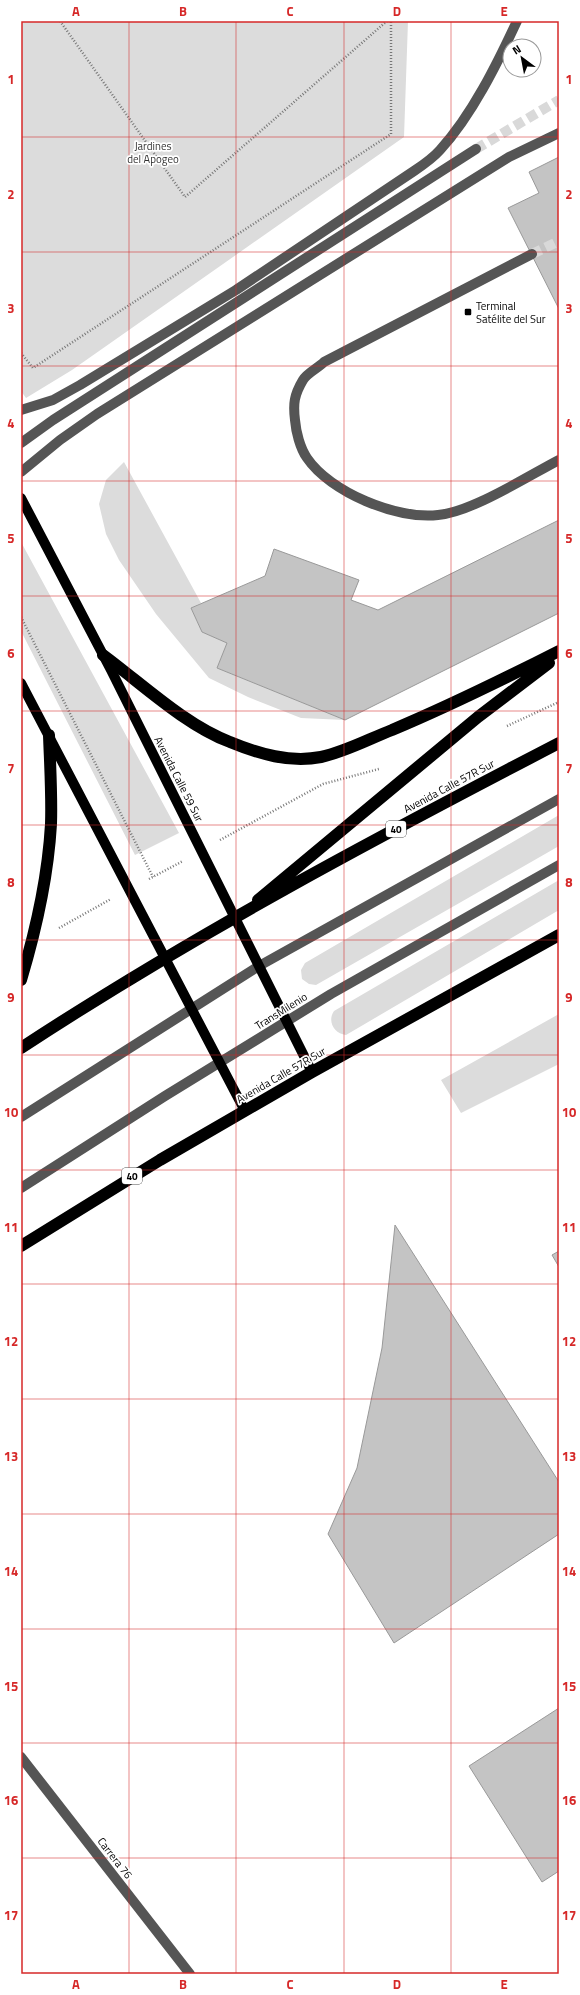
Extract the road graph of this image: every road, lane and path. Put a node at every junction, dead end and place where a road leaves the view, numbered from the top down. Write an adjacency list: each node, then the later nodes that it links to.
1 (60, 21): 2 (path)
2 (387, 21)
3 (391, 21): 8 (path)
4 (517, 21): 9 (street)
5 (559, 133): 12 (street)
6 (476, 149): 10 (street)
7 (532, 254): 11 (street)
8 (21, 353)
9 (21, 410)
10 (21, 443)
11 (559, 460)
12 (21, 472)
13 (21, 498): 16 (main road, Avenida Calle 59 Sur)
14 (21, 617): 26 (path)
15 (559, 653): 16 (highway); 28 (highway)
16 (103, 654): 24 (main road, Avenida Calle 59 Sur)
17 (21, 683): 20 (main road)
18 (559, 702): 19 (path)
19 (504, 727)
20 (49, 735): 27 (main road); 30 (highway)
21 (559, 743): 28 (highway, Avenida Calle 57R Sur / 40)
22 (323, 784): 24 (path)
23 (559, 799): 32 (street)
24 (201, 850): 26 (path); 28 (main road, Avenida Calle 59 Sur)
25 (559, 865): 35 (street, TransMilenio)
26 (153, 877): 27 (path)
27 (130, 889): 30 (path); 31 (main road)
28 (235, 919): 31 (highway, Avenida Calle 57R Sur / 40); 32 (main road, Avenida Calle 59 Sur)
29 (559, 935): 38 (highway, Avenida Calle 57R Sur / 40)
30 (33, 942): 33 (highway)
31 (166, 958): 34 (main road); 36 (highway, Avenida Calle 57R Sur / 40)
32 (259, 966): 34 (street); 35 (main road, Avenida Calle 59 Sur)
33 (21, 980)
34 (192, 1009): 37 (main road); 40 (street)
35 (287, 1021): 37 (street, TransMilenio); 38 (main road, Avenida Calle 59 Sur)
36 (21, 1048)
37 (220, 1062): 39 (main road); 41 (street, TransMilenio)
38 (312, 1072): 39 (highway, Avenida Calle 57R Sur / 40)
39 (245, 1111): 42 (highway, Avenida Calle 57R Sur / 40)
40 (21, 1117)
41 (21, 1188)
42 (21, 1246)
43 (21, 1756): 44 (street, Carrera 76)
44 (190, 1974)

